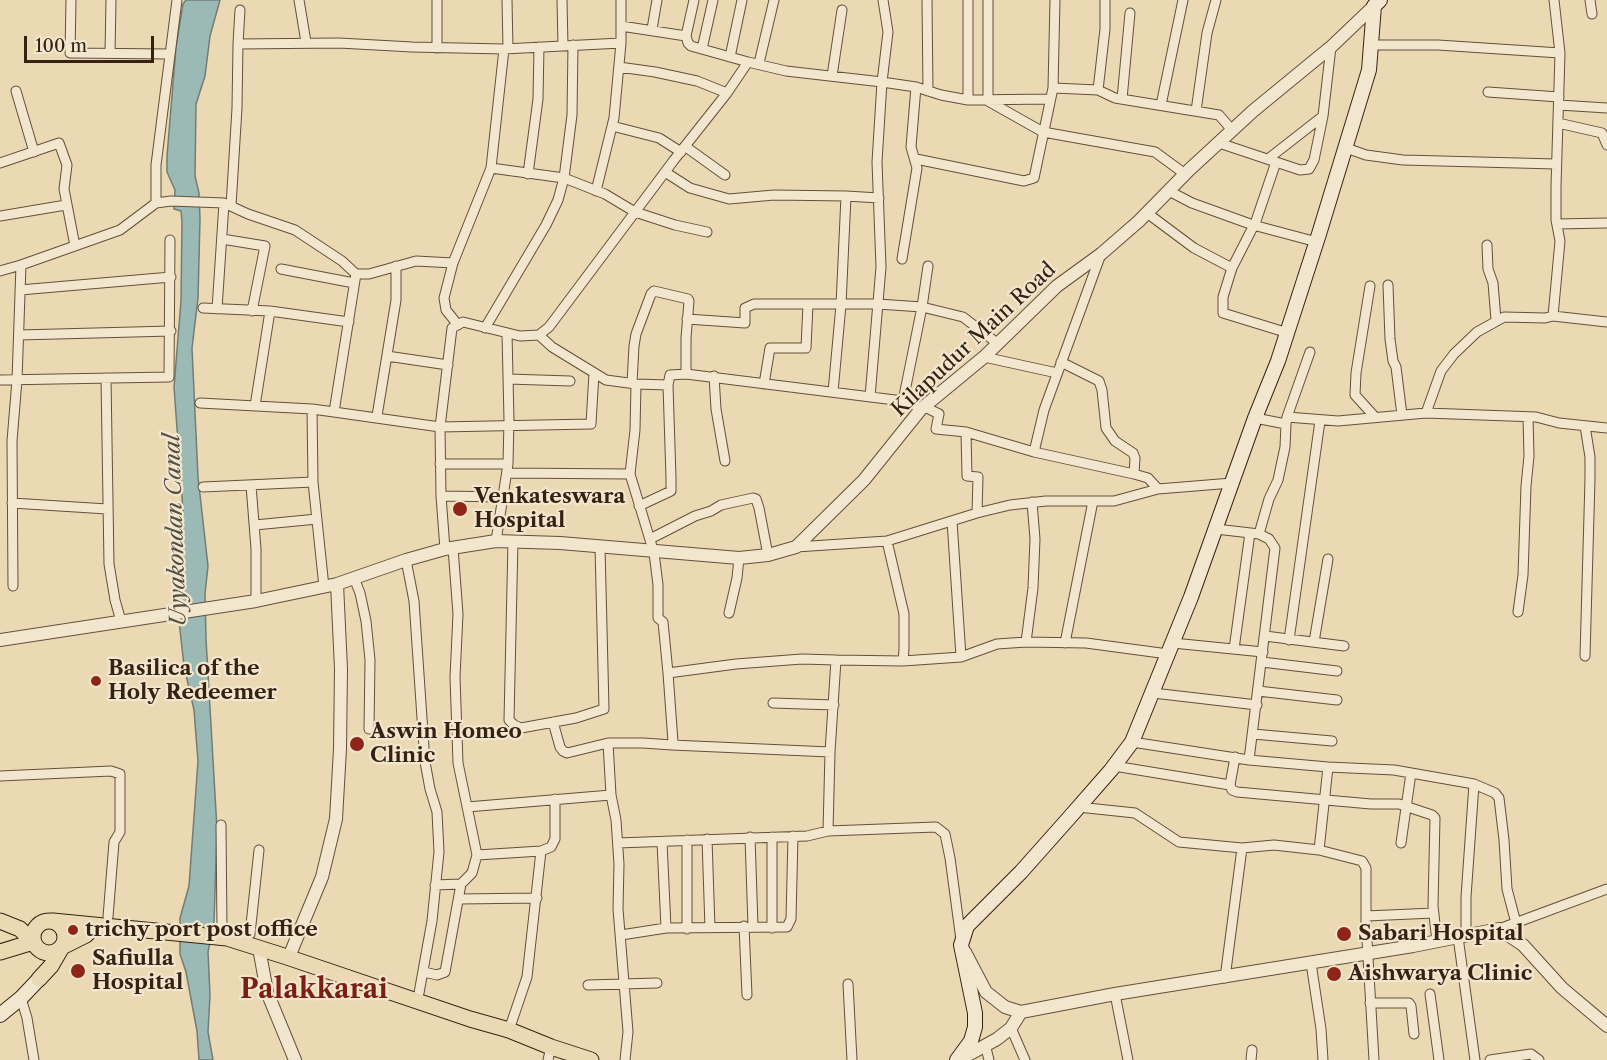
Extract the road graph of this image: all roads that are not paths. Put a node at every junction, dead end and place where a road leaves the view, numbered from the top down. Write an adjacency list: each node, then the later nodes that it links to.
1 (71, 0): 43 (street)
2 (111, 0): 43 (street)
3 (177, 0): 45 (street)
4 (299, 0): 32 (street)
5 (437, 0): 40 (street)
6 (507, 0): 41 (street)
7 (562, 0): 37 (street)
8 (621, 0): 29 (street)
9 (657, 0): 30 (street)
10 (694, 0): 31 (street)
11 (713, 0): 42 (street)
12 (742, 0): 46 (street)
13 (774, 0): 48 (street)
14 (883, 0): 51 (street)
15 (927, 0): 56 (street)
16 (968, 0): 61 (street)
17 (988, 0): 62 (street)
18 (1054, 0): 53 (street)
19 (1105, 0): 54 (street)
20 (1183, 0): 64 (street)
21 (1216, 0): 66 (street)
22 (1554, 0): 44 (street)
23 (1590, 0): 28 (street)
24 (1377, 3): 36 (main road); 39 (street, Kilapudur Main Road)
25 (240, 10): 34 (street)
26 (842, 10): 50 (street)
27 (1130, 13): 60 (street)
28 (1592, 14)
29 (621, 26): 30 (street); 33 (street)
30 (652, 29): 31 (street)
31 (686, 36): 42 (street)
32 (306, 42): 34 (street); 40 (street)
33 (621, 43): 35 (street); 49 (street)
34 (238, 44): 93 (street)
35 (573, 45): 37 (street); 86 (street)
36 (1372, 45): 44 (street); 74 (main road)
37 (562, 46): 38 (street)
38 (539, 47): 41 (street); 83 (street)
39 (1331, 47): 67 (street); 70 (street, Kilapudur Main Road)
40 (437, 48): 41 (street)
41 (506, 49): 81 (street)
42 (702, 49): 46 (street)
43 (110, 53): 45 (street)
44 (1560, 53): 63 (street)
45 (169, 54): 91 (street)
46 (730, 57): 47 (street)
47 (748, 62): 48 (street); 58 (street)
48 (759, 63): 50 (street)
49 (619, 67): 58 (street); 69 (street)
50 (832, 76): 51 (street)
51 (882, 82): 52 (street); 90 (street)
52 (916, 87): 56 (street); 77 (street)
53 (1053, 88): 54 (street); 59 (street)
54 (1098, 90): 60 (street)
55 (16, 91): 76 (street)
56 (928, 91): 61 (street)
57 (1488, 92): 63 (street)
58 (727, 93): 75 (street)
59 (1050, 99): 62 (street); 71 (street)
60 (1122, 99): 64 (street)
61 (968, 100): 62 (street)
62 (988, 101): 71 (street)
63 (1559, 101): 65 (street); 68 (street)
64 (1161, 105): 66 (street)
65 (1607, 108)
66 (1196, 111): 70 (street)
67 (1323, 116): 78 (street); 78 (street)
68 (1558, 123): 73 (street); 80 (street)
69 (612, 126): 75 (street); 87 (street)
70 (1232, 130): 72 (street, Kilapudur Main Road)
71 (1043, 132): 77 (street); 84 (street)
72 (1219, 143): 78 (street); 84 (street, Kilapudur Main Road)
73 (1607, 145)
74 (1346, 148): 80 (street); 103 (main road)
75 (683, 149): 82 (street); 85 (street)
76 (34, 152): 79 (street); 92 (street)
77 (916, 159): 107 (street)
78 (1272, 161): 99 (street)
79 (0, 163)
80 (1557, 164): 98 (street)
81 (491, 168): 83 (street); 108 (street)
82 (665, 172): 89 (street); 94 (street)
83 (528, 174): 86 (street)
84 (1185, 174): 88 (street, Kilapudur Main Road)
85 (725, 175)
86 (564, 178): 87 (street); 134 (street)
87 (596, 191): 94 (street)
88 (1169, 191): 95 (street, Kilapudur Main Road); 99 (street)
89 (846, 196): 90 (street); 122 (street)
90 (879, 198): 121 (street)
91 (156, 203): 93 (street); 105 (street)
92 (66, 205): 96 (street); 105 (street)
93 (228, 205): 101 (street); 116 (street)
94 (635, 212): 100 (street); 139 (street)
95 (1147, 213): 106 (street, Kilapudur Main Road); 112 (street)
96 (0, 216)
97 (1607, 223): 98 (street)
98 (1557, 224): 128 (street)
99 (1253, 225): 103 (street); 112 (street)
100 (707, 232)
101 (222, 239): 125 (street); 126 (street)
102 (170, 240): 115 (street)
103 (1317, 242): 137 (main road)
104 (1487, 245): 130 (street)
105 (75, 246): 109 (street)
106 (1101, 254): 140 (street, Kilapudur Main Road); 144 (street)
107 (902, 259)
108 (453, 263): 110 (street); 133 (street)
109 (21, 266): 114 (street); 119 (street)
110 (396, 266): 116 (street); 142 (street)
111 (928, 266): 123 (street)
112 (1232, 268): 137 (street)
113 (281, 269): 116 (street)
114 (0, 271)
115 (171, 277): 119 (street); 135 (street)
116 (355, 278): 131 (street)
117 (1388, 285): 167 (street)
118 (1370, 286): 169 (street)
119 (20, 290): 138 (street)
120 (808, 304): 122 (street); 129 (street); 156 (street)
121 (878, 304): 122 (street); 123 (street); 159 (street)
122 (841, 305): 158 (street)
123 (922, 307): 140 (street); 160 (street)
124 (203, 308): 125 (street)
125 (218, 309): 126 (street)
126 (252, 310): 127 (street)
127 (270, 311): 131 (street); 162 (street)
128 (1553, 316): 130 (street); 132 (street)
129 (687, 319): 148 (street); 155 (street)
130 (1496, 320): 166 (street)
131 (349, 322): 165 (street)
132 (1607, 322)
133 (458, 325): 134 (street); 145 (street)
134 (485, 328): 136 (street)
135 (171, 330): 138 (street); 150 (street)
136 (507, 333): 139 (street); 151 (street)
137 (1288, 333): 171 (main road)
138 (19, 335): 153 (street)
139 (539, 335): 146 (street)
140 (997, 343): 143 (street, Kilapudur Main Road)
141 (1310, 352): 172 (street)
142 (387, 356): 145 (street); 168 (street)
143 (984, 357): 147 (street); 163 (street, Kilapudur Main Road)
144 (1061, 362): 147 (street); 184 (street)
145 (448, 365): 176 (street)
146 (594, 373): 155 (street); 174 (street)
147 (1057, 373): 179 (street)
148 (686, 374): 149 (street); 157 (street)
149 (714, 376): 156 (street); 180 (street)
150 (106, 378): 153 (street); 196 (street)
151 (508, 379): 154 (street); 174 (street)
152 (0, 380): 153 (street)
153 (17, 380): 194 (street)
154 (570, 381)
155 (634, 383): 157 (street); 183 (street)
156 (764, 384): 158 (street)
157 (668, 385): 195 (street)
158 (833, 392): 159 (street)
159 (870, 397): 160 (street)
160 (903, 401): 163 (street)
161 (200, 403): 162 (street)
162 (255, 406): 164 (street)
163 (923, 408): 178 (street); 208 (street, Kilapudur Main Road)
164 (312, 409): 165 (street); 185 (street)
165 (334, 412): 168 (street)
166 (1426, 413): 167 (street); 170 (street)
167 (1402, 415): 169 (street)
168 (377, 416): 176 (street)
169 (1375, 417): 173 (street)
170 (1528, 417): 175 (street); 220 (street)
171 (1255, 418): 172 (street); 186 (main road)
172 (1286, 420): 173 (street); 202 (street)
173 (1320, 421): 225 (street)
174 (509, 426): 176 (street); 182 (street)
175 (1585, 426): 177 (street); 232 (street)
176 (440, 427): 181 (street)
177 (1607, 428)
178 (966, 432): 179 (street); 197 (street)
179 (1034, 452): 184 (street)
180 (725, 461)
181 (440, 464): 182 (street); 190 (street)
182 (508, 468): 183 (street); 191 (street)
183 (630, 474): 195 (street)
184 (1134, 474): 189 (street)
185 (313, 482): 187 (street); 198 (street)
186 (1232, 483): 189 (street); 201 (main road)
187 (251, 485): 188 (street); 200 (street)
188 (203, 487)
189 (1158, 489): 192 (street)
190 (441, 496): 191 (street); 209 (street)
191 (504, 497): 204 (street)
192 (1094, 501): 193 (street); 228 (street)
193 (1032, 502): 197 (street); 226 (street)
194 (12, 503): 196 (street); 217 (street)
195 (639, 506): 203 (street)
196 (107, 509): 222 (street)
197 (977, 513): 199 (street)
198 (317, 519): 200 (street); 218 (street)
199 (952, 521): 206 (street); 233 (street)
200 (255, 525): 219 (street)
201 (1216, 529): 202 (street); 230 (main road)
202 (1255, 533): 223 (street); 231 (street)
203 (650, 539): 210 (street); 211 (street)
204 (496, 541): 205 (street, Kilapudur Main Road); 209 (street, Kilapudur Main Road)
205 (513, 541): 207 (street, Kilapudur Main Road); 245 (street)
206 (887, 542): 208 (street); 236 (street)
207 (600, 547): 210 (street, Kilapudur Main Road); 245 (street)
208 (796, 547): 211 (street, Kilapudur Main Road)
209 (449, 548): 214 (street, Kilapudur Main Road); 265 (street)
210 (654, 552): 212 (street, Kilapudur Main Road); 238 (street)
211 (768, 555): 212 (street, Kilapudur Main Road)
212 (739, 558): 221 (street)
213 (1328, 559): 227 (street)
214 (406, 560): 215 (street, Kilapudur Main Road); 283 (street)
215 (354, 578): 216 (street, Kilapudur Main Road); 246 (street)
216 (337, 584): 218 (street, Kilapudur Main Road); 309 (street)
217 (13, 586)
218 (324, 587): 219 (street, Kilapudur Main Road)
219 (256, 601): 222 (street, Kilapudur Main Road)
220 (1518, 612)
221 (729, 614)
222 (121, 621): 224 (street, Kilapudur Main Road)
223 (1265, 636): 225 (street); 234 (street)
224 (0, 640)
225 (1289, 640): 227 (street)
226 (1026, 642): 228 (street); 233 (street)
227 (1314, 642): 229 (street)
228 (1065, 643): 230 (street)
229 (1344, 646)
230 (1170, 649): 231 (street); 240 (main road)
231 (1234, 649): 234 (street)
232 (1585, 656)
233 (961, 657): 236 (street)
234 (1262, 657): 237 (street); 239 (street)
235 (836, 660): 236 (street); 238 (street); 243 (street)
236 (903, 661)
237 (1337, 671)
238 (669, 673): 251 (street)
239 (1258, 691): 241 (street); 244 (street)
240 (1153, 693): 244 (street); 249 (main road)
241 (1337, 700)
242 (773, 703): 243 (street)
243 (834, 705): 252 (street)
244 (1257, 705): 247 (street)
245 (553, 722): 250 (street)
246 (369, 729)
247 (1253, 734): 248 (street); 254 (street)
248 (1332, 741)
249 (1132, 742): 253 (street); 255 (main road)
250 (608, 743): 251 (street); 261 (street)
251 (672, 746): 252 (street)
252 (830, 752): 268 (street)
253 (1235, 757): 254 (street); 260 (street)
254 (1249, 760): 256 (street)
255 (1114, 766): 260 (street); 266 (main road)
256 (1328, 767): 257 (street); 263 (street)
257 (1411, 773): 259 (street); 264 (street)
258 (0, 776): 292 (street)
259 (1474, 784): 291 (street); 302 (street)
260 (1230, 785): 263 (street)
261 (611, 795): 262 (street); 275 (street)
262 (555, 799): 265 (street); 280 (street)
263 (1324, 799): 264 (street); 279 (street)
264 (1407, 806): 276 (street); 287 (street)
265 (467, 807): 281 (street)
266 (1078, 807): 277 (street); 304 (main road)
267 (221, 825): 298 (street)
268 (828, 831): 269 (street); 304 (street)
269 (793, 836): 271 (street); 297 (street)
270 (750, 837): 271 (street); 272 (street); 293 (street)
271 (772, 837): 297 (street)
272 (707, 839): 273 (street); 296 (street)
273 (687, 840): 274 (street); 295 (street)
274 (662, 842): 275 (street); 294 (street)
275 (618, 843): 301 (street)
276 (1401, 843)
277 (1242, 848): 279 (street); 313 (street)
278 (259, 850): 300 (street)
279 (1319, 850): 288 (street)
280 (541, 851): 281 (street); 285 (street)
281 (477, 855): 282 (street)
282 (461, 884): 283 (street); 286 (street)
283 (435, 885): 312 (street)
284 (1607, 889): 291 (street)
285 (537, 898): 286 (street); 329 (street)
286 (459, 899): 312 (street)
287 (1434, 913): 288 (street); 303 (street)
288 (1366, 915): 310 (street)
289 (0, 921): 290 (main road); 305 (main road)
290 (49, 921): 292 (main road); 305 (main road); 306 (main road)
291 (1516, 922): 299 (street)
292 (103, 923): 306 (main road); 307 (main road)
293 (748, 926): 296 (street); 297 (street); 320 (street)
294 (666, 928): 295 (street); 301 (street)
295 (687, 928): 296 (street)
296 (710, 928)
297 (772, 928)
298 (222, 929)
299 (1499, 929): 302 (street); 327 (street)
300 (250, 934)
301 (621, 935): 316 (street)
302 (1462, 936): 303 (street); 345 (street)
303 (1437, 942): 310 (street)
304 (961, 945): 325 (street); 338 (main road)
305 (36, 946): 306 (main road); 308 (main road); 314 (main road)
306 (62, 947): 314 (main road)
307 (259, 948): 329 (main road); 334 (street)
308 (0, 952)
309 (291, 952)
310 (1368, 954): 311 (street); 324 (street)
311 (1311, 963): 313 (street); 342 (street)
312 (424, 972): 319 (street)
313 (1225, 978): 321 (street)
314 (39, 979): 323 (main road)
315 (657, 983): 316 (street)
316 (624, 984): 318 (street); 336 (street)
317 (848, 984): 337 (street)
318 (588, 986)
319 (419, 993)
320 (747, 994)
321 (1115, 994): 325 (street); 341 (street)
322 (1430, 994): 344 (street)
323 (21, 998): 326 (main road); 333 (street)
324 (1370, 1003): 330 (street); 343 (street)
325 (1021, 1012): 328 (street)
326 (0, 1015)
327 (1607, 1026)
328 (1011, 1028): 331 (street); 340 (street)
329 (509, 1030): 332 (main road)
330 (1414, 1034)
331 (985, 1044): 338 (street); 339 (street)
332 (549, 1053): 335 (main road)
333 (34, 1060)
334 (295, 1060)
335 (591, 1060)
336 (625, 1060)
337 (852, 1060)
338 (958, 1060)
339 (989, 1060)
340 (1025, 1060)
341 (1128, 1060)
342 (1323, 1060)
343 (1374, 1060)
344 (1439, 1060)
345 (1475, 1060)
346 (1490, 1060): 347 (street)
347 (1539, 1060)

